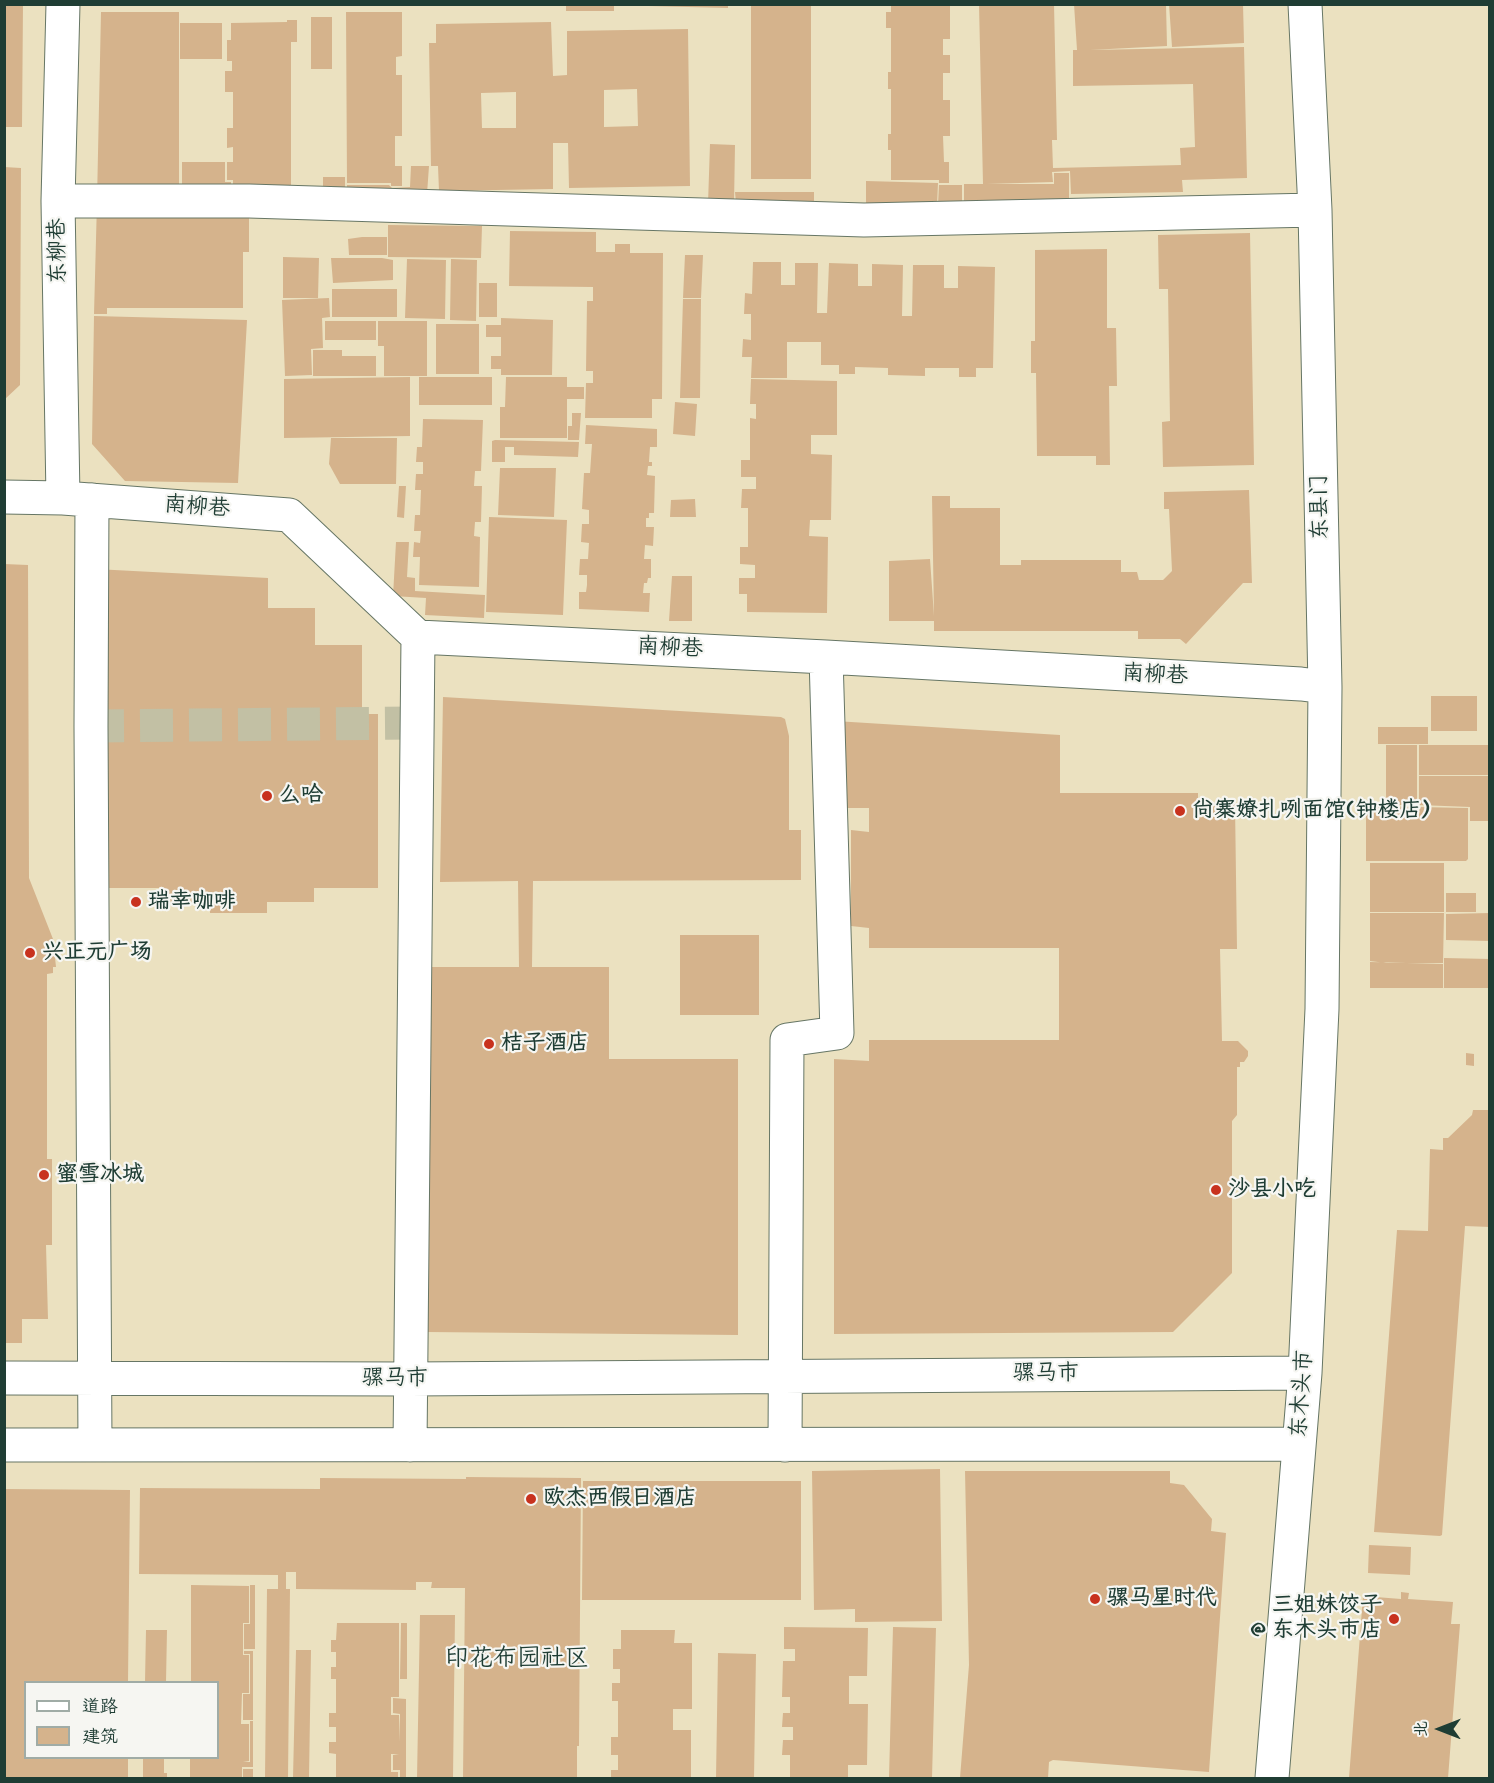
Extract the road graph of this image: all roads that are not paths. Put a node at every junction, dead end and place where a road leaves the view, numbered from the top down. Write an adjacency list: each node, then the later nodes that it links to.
1 (63, 4): 3 (street, 东柳巷)
2 (1305, 4): 4 (street, 东县门)
3 (58, 201): 4 (street); 6 (street, 东柳巷)
4 (1315, 210): 9 (street, 东县门)
5 (4, 497): 6 (street, 南柳巷)
6 (78, 499): 7 (street, 南柳巷); 14 (street, 东柳巷)
7 (418, 637): 8 (street, 南柳巷); 15 (street)
8 (826, 657): 9 (street, 南柳巷); 12 (street)
9 (1325, 687): 10 (street, 东县门)
10 (1322, 1009): 11 (street, 东木头市)
11 (1305, 1373): 12 (street, 骡马市); 16 (street, 东木头市)
12 (786, 1375): 15 (street, 骡马市); 20 (street)
13 (4, 1378): 14 (street, 骡马市)
14 (94, 1379): 15 (street, 骡马市); 18 (street, 东柳巷)
15 (410, 1379): 19 (street)
16 (1299, 1444): 20 (street); 21 (street, 东木头市)
17 (4, 1445): 18 (street)
18 (95, 1445): 19 (street)
19 (410, 1445): 20 (street)
20 (785, 1445)
21 (1272, 1779)

